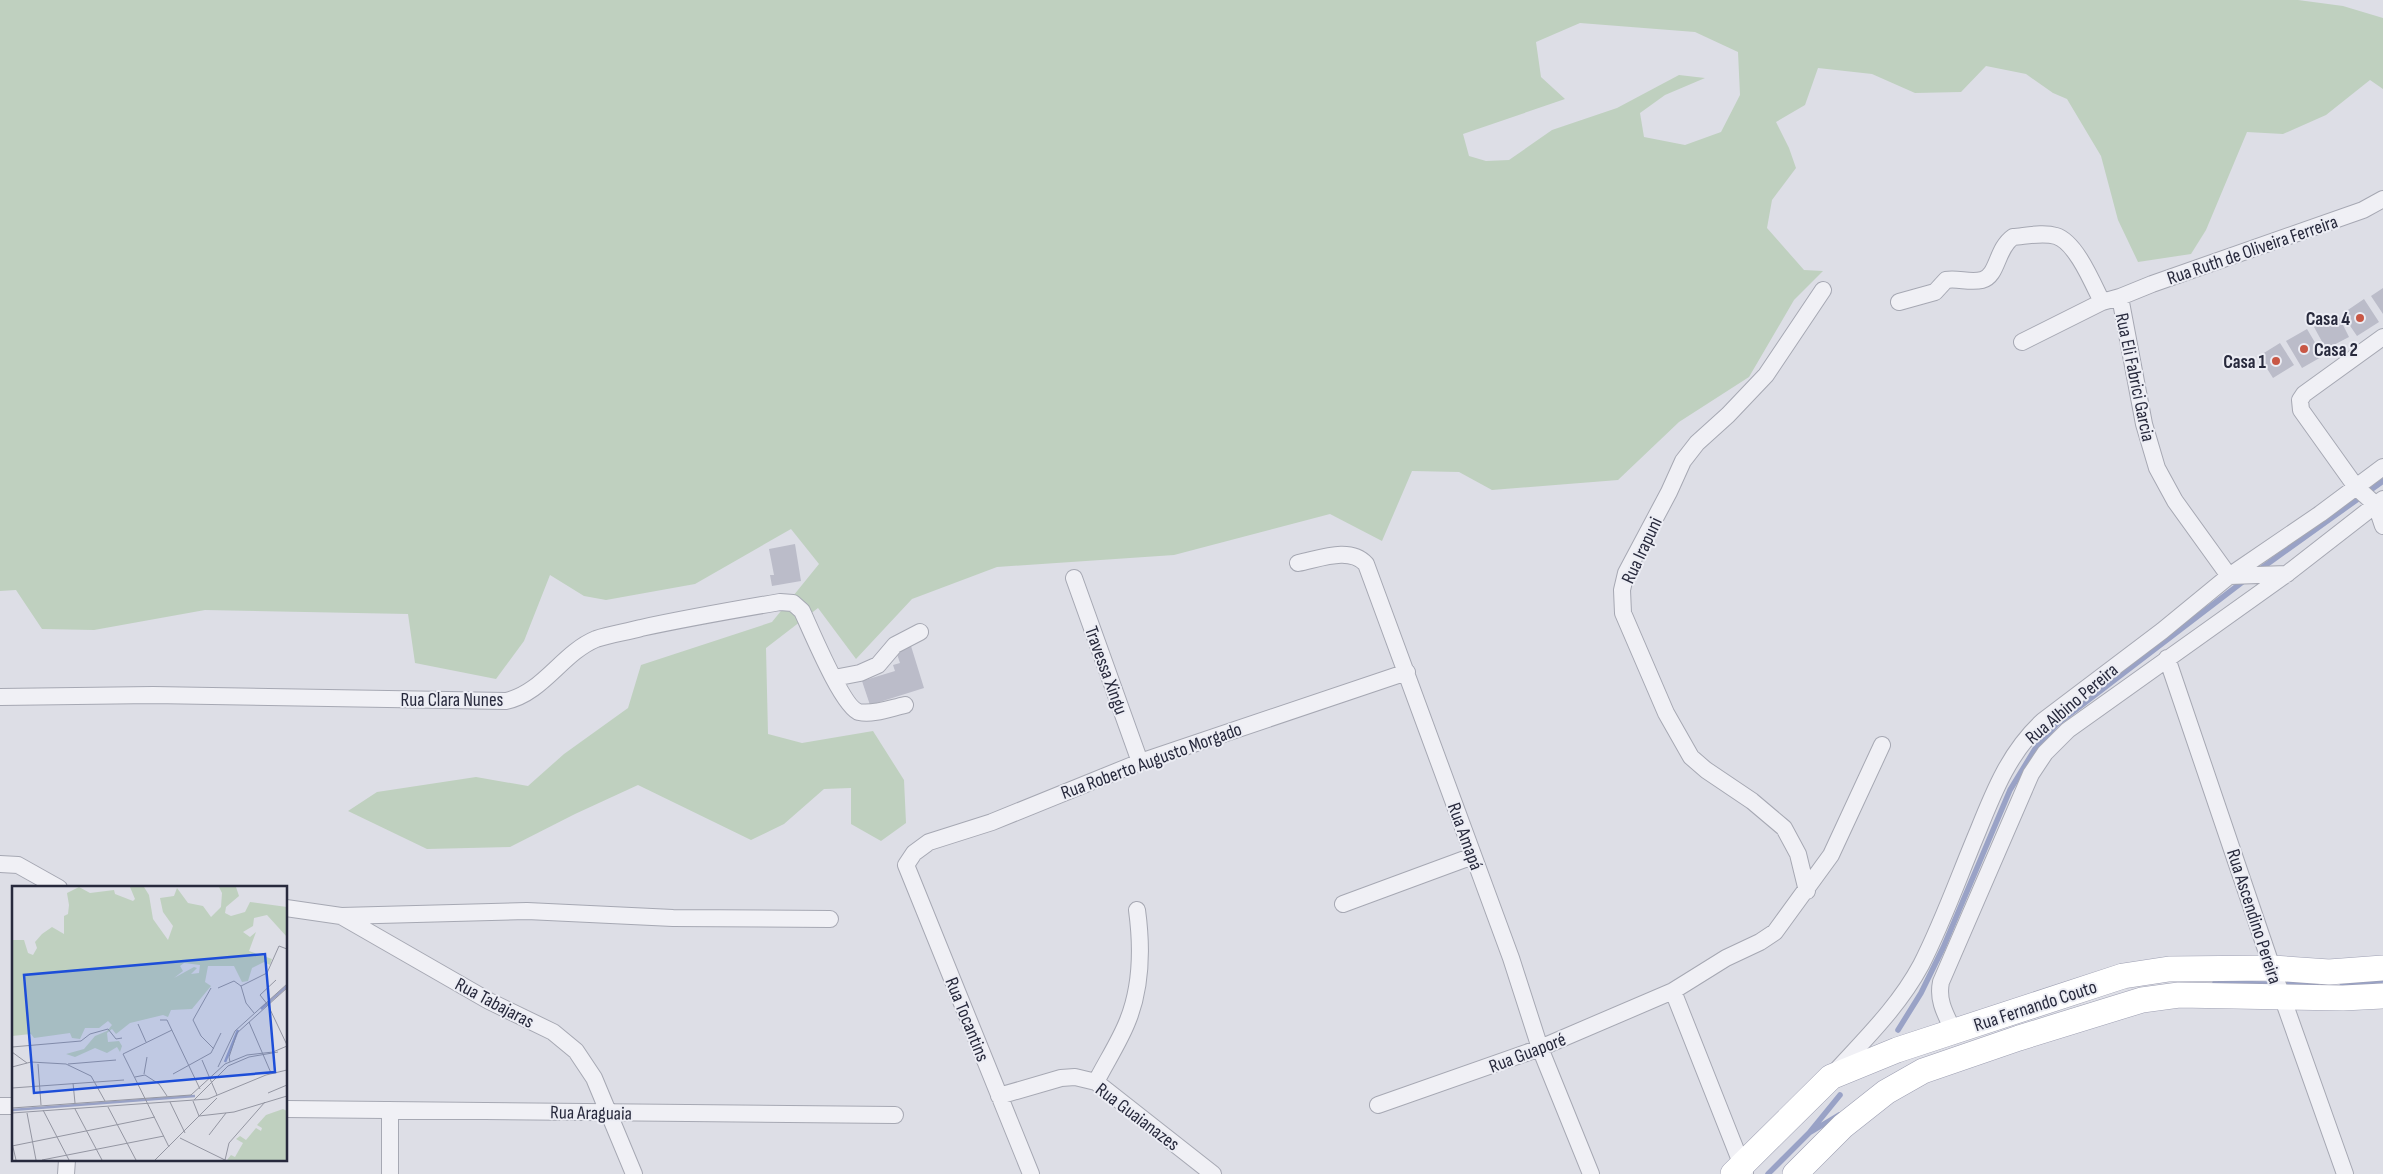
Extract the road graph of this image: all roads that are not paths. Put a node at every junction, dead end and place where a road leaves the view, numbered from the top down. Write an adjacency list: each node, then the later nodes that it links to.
1 (2383, 199): 3 (street, Rua Ruth de Oliveira Ferreira)
2 (1823, 290): 27 (street, Rua Irapuni)
3 (2120, 297): 5 (street, Rua Eli Fabrici Garcia); 13 (street, Rua Eli Fabrici Garcia)
4 (1899, 302): 5 (street, Rua Eli Fabrici Garcia)
5 (2102, 302): 7 (street)
6 (2383, 337): 9 (street)
7 (2022, 342)
8 (2383, 467): 9 (street, Rua Albino Pereira)
9 (2369, 496): 10 (street); 12 (street, Rua Albino Pereira); 13 (street, Rua Albino Pereira)
10 (2383, 526)
11 (1298, 563): 17 (street, Rua Amapá)
12 (2288, 573): 13 (street); 16 (street, Rua Albino Pereira)
13 (2236, 576): 39 (street, Rua Albino Pereira)
14 (1074, 578): 22 (street, Travessa Xingu)
15 (920, 632): 18 (street)
16 (2167, 658): 34 (street, Rua Ascendino Pereira); 37 (street, Rua Albino Pereira)
17 (1406, 672): 22 (street, Rua Roberto Augusto Morgado); 23 (street, Rua Amapá)
18 (834, 678): 19 (street, Rua Clara Nunes); 20 (street, Rua Clara Nunes)
19 (0, 697)
20 (905, 705)
21 (1882, 746): 27 (street, Rua Guaporé)
22 (1140, 762): 25 (street, Rua Roberto Augusto Morgado)
23 (1472, 856): 28 (street); 38 (street, Rua Amapá)
24 (0, 864): 26 (street)
25 (906, 865): 41 (street, Rua Tocantins)
26 (55, 886)
27 (1807, 891): 35 (street, Rua Guaporé)
28 (1344, 904)
29 (288, 908): 31 (street, Rua Tabajaras)
30 (1137, 910): 40 (street)
31 (341, 916): 32 (street); 45 (street, Rua Tabajaras)
32 (830, 919)
33 (2383, 968): 34 (main road, Rua Fernando Couto)
34 (2277, 982): 36 (main road, Rua Fernando Couto); 37 (main road, Rua Fernando Couto); 53 (main road, Rua Fernando Couto); 54 (street, Rua Ascendino Pereira)
35 (1673, 991): 38 (street, Rua Guaporé); 47 (street)
36 (2383, 996)
37 (1954, 1032): 39 (main road, Rua Fernando Couto)
38 (1540, 1048): 42 (street, Rua Guaporé); 52 (street, Rua Amapá)
39 (1830, 1077): 47 (main road, Rua Fernando Couto)
40 (1096, 1082): 41 (street, Rua Guaianazes); 51 (street, Rua Guaianazes)
41 (1000, 1096): 50 (street, Rua Tocantins)
42 (1378, 1105)
43 (288, 1109): 44 (street, Rua Araguaia)
44 (390, 1110): 45 (street, Rua Araguaia); 48 (street)
45 (608, 1113): 46 (street, Rua Araguaia); 49 (street, Rua Tabajaras)
46 (895, 1115)
47 (1740, 1171)
48 (390, 1174)
49 (634, 1174)
50 (1031, 1174)
51 (1213, 1174)
52 (1590, 1174)
53 (1794, 1174)
54 (2345, 1174)

